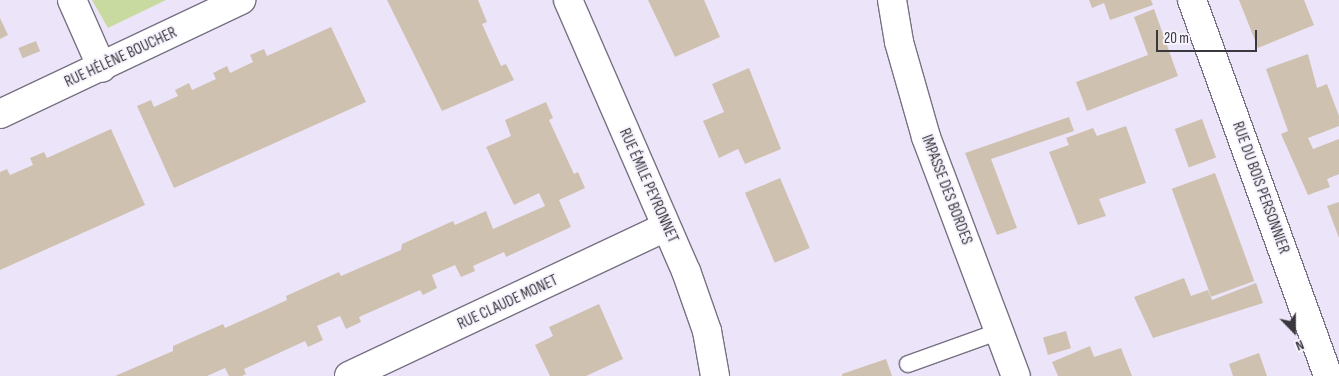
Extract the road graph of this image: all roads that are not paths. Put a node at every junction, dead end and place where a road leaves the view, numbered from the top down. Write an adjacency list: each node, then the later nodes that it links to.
1 (72, 0): 6 (street)
2 (241, 0): 6 (street, RUE HÉLÈNE BOUCHER)
3 (568, 0): 8 (street, RUE ÉMILE PEYRONNET)
4 (892, 0): 9 (street, IMPASSE DES BORDES)
5 (1192, 0): 14 (street, RUE DU BOIS PERSONNIER)
6 (102, 68): 7 (street, RUE HÉLÈNE BOUCHER)
7 (0, 114)
8 (666, 227): 11 (street, RUE CLAUDE MONET); 12 (street, RUE ÉMILE PEYRONNET)
9 (1000, 332): 10 (lane); 13 (street, IMPASSE DES BORDES)
10 (908, 364)
11 (350, 376)
12 (715, 376)
13 (1016, 376)
14 (1328, 376)

